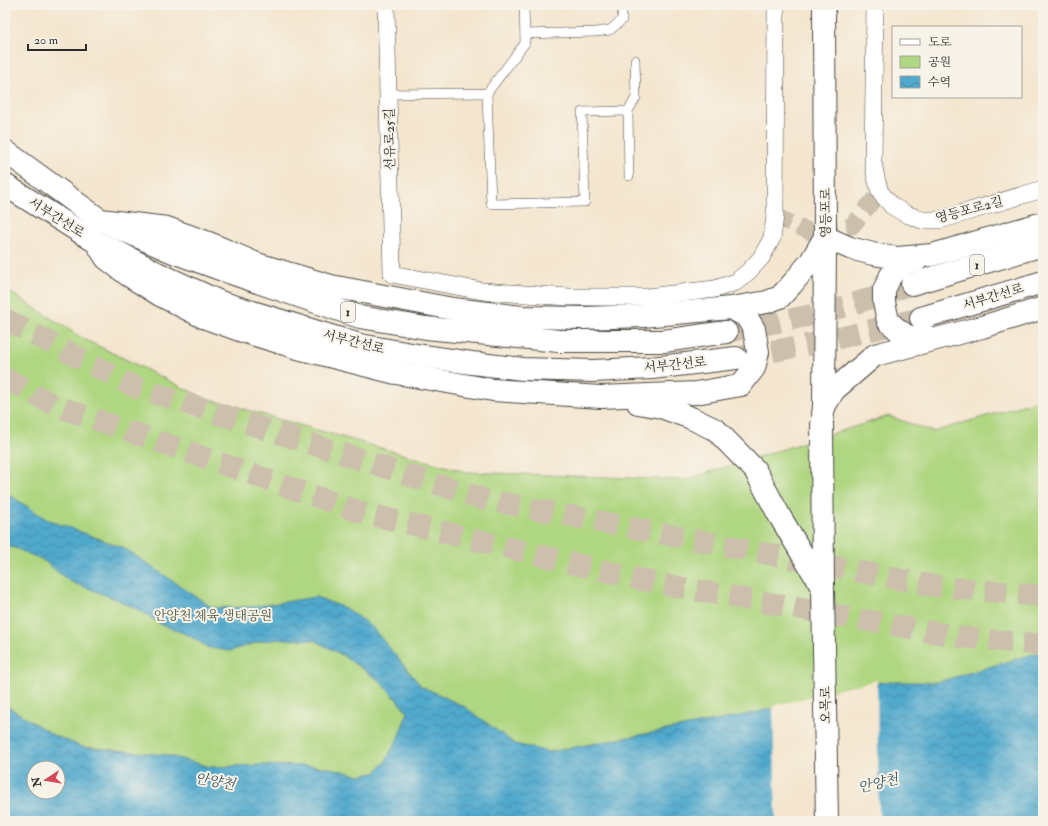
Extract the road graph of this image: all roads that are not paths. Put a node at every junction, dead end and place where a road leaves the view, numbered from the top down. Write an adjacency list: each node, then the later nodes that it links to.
1 (386, 5): 10 (street, 선유로25길)
2 (524, 5): 7 (lane)
3 (622, 5): 7 (lane)
4 (776, 5): 10 (street, 선유로25길)
5 (824, 5): 18 (main road, 영등포로)
6 (875, 5): 15 (street, 영등포로2길)
7 (525, 34): 9 (lane)
8 (634, 60): 11 (lane)
9 (487, 93): 10 (lane); 11 (lane)
10 (388, 94)
11 (628, 111): 13 (lane)
12 (5, 152): 16 (main road, 서부간선로 / 1)
13 (629, 176)
14 (5, 185): 19 (main road, 서부간선로 / 1)
15 (1043, 189)
16 (100, 220): 24 (main road); 27 (main road, 서부간선로 / 1)
17 (1043, 223): 21 (main road)
18 (826, 237): 21 (main road); 24 (main road); 31 (main road, 영등포로)
19 (96, 242): 29 (main road, 서부간선로 / 1); 30 (main road)
20 (1043, 245): 23 (main road, 1)
21 (932, 255): 28 (main road)
22 (1043, 282): 26 (main road, 서부간선로)
23 (912, 284)
24 (731, 308): 30 (main road)
25 (1043, 308): 28 (main road)
26 (920, 318)
27 (726, 332)
28 (948, 336): 31 (main road)
29 (736, 358)
30 (601, 396): 32 (main road, bridge)
31 (823, 414): 32 (main road, 영등포로, bridge)
32 (823, 589): 33 (main road, 오목로, bridge)
33 (827, 821)

